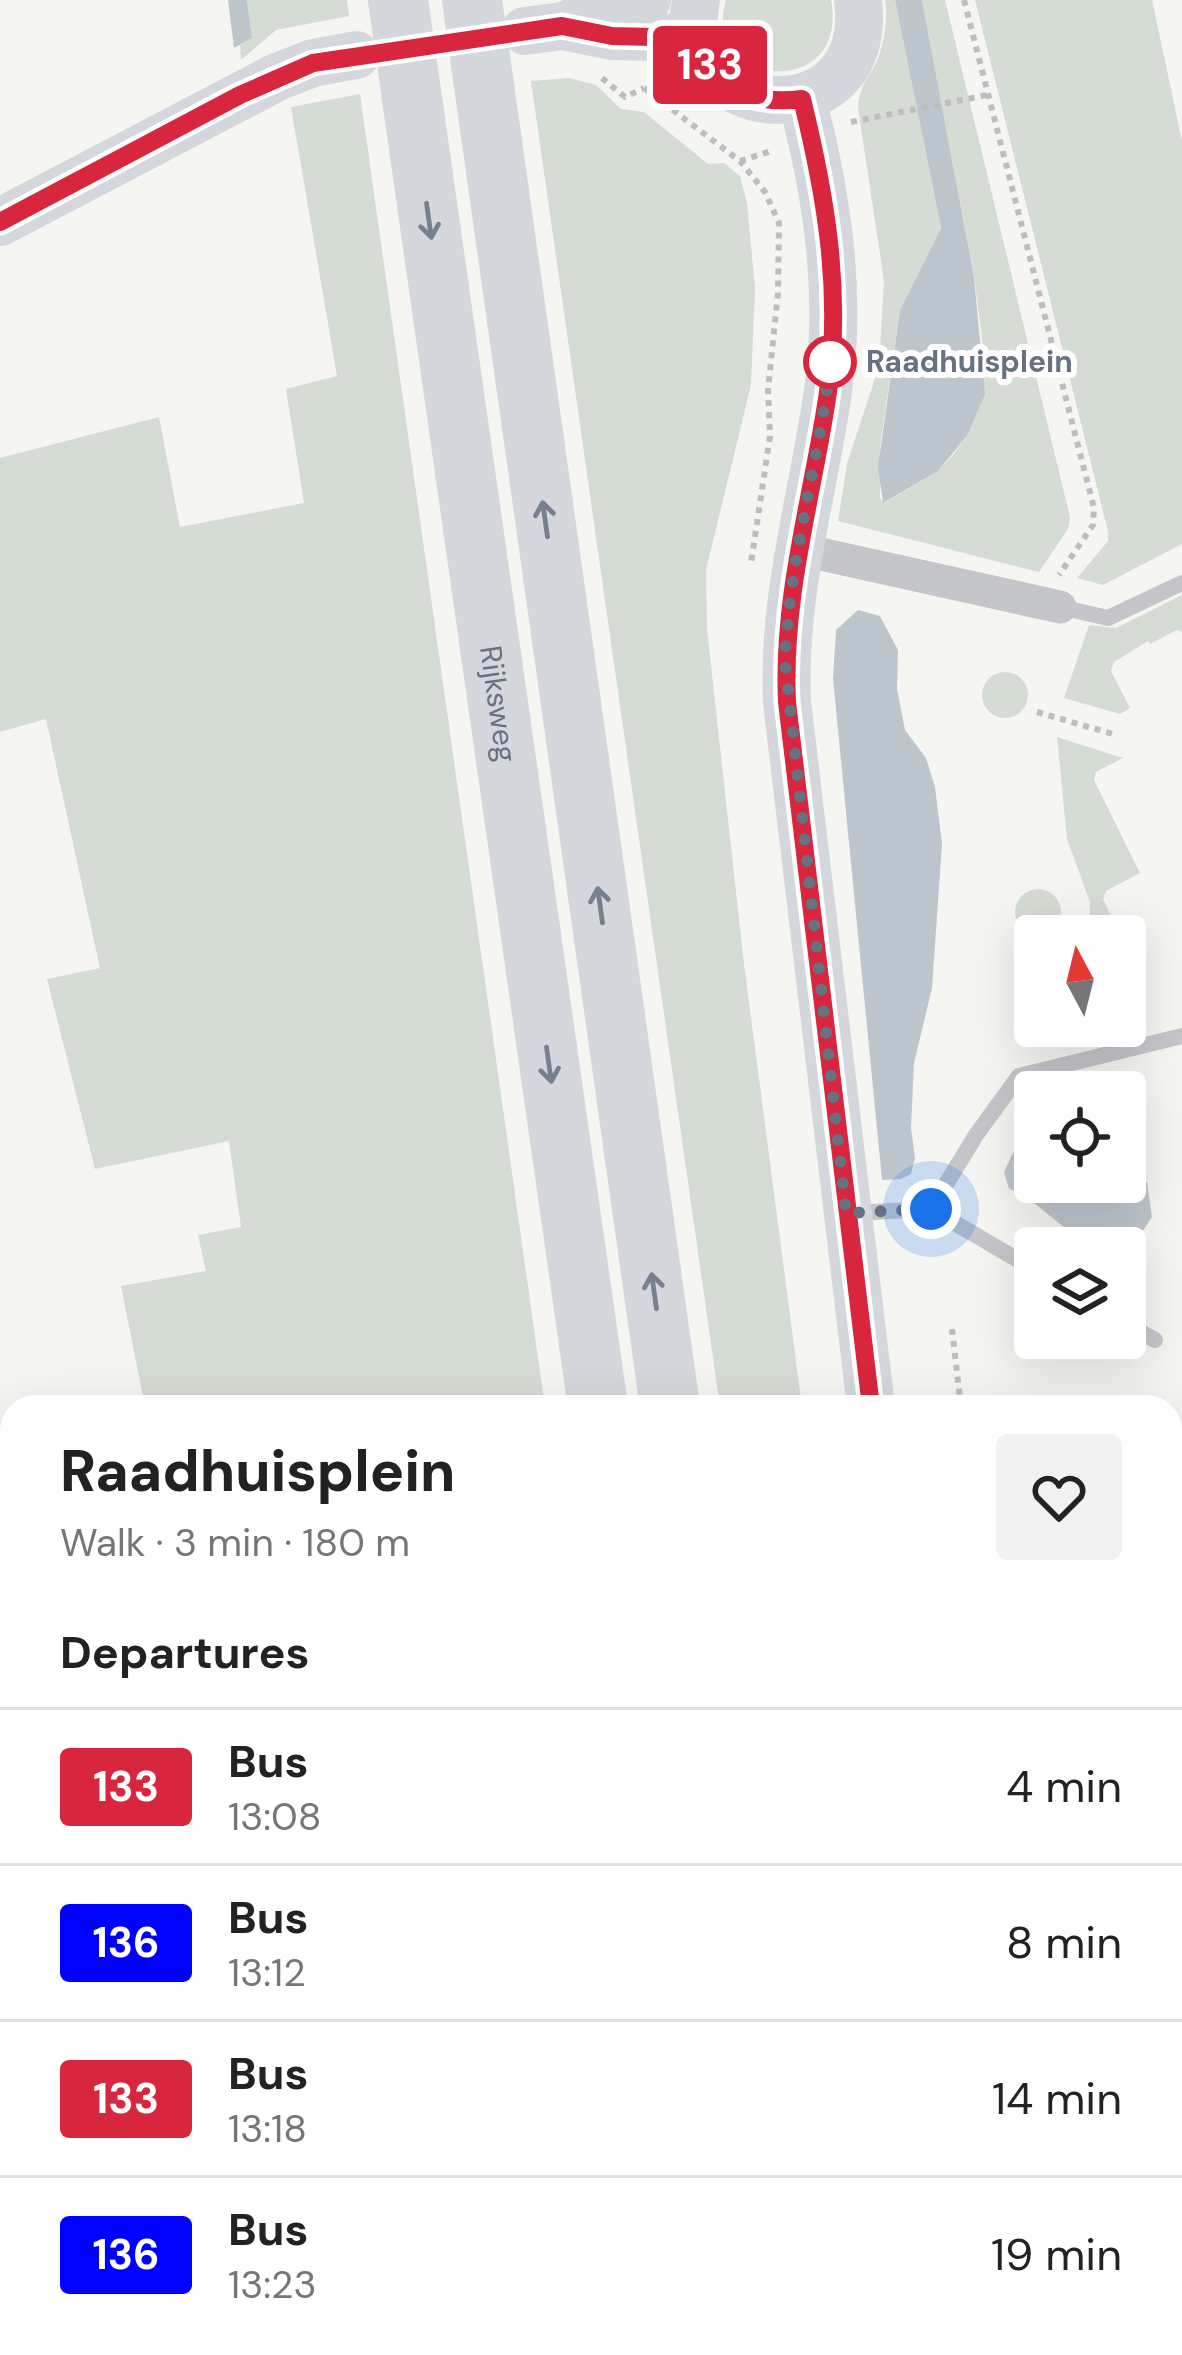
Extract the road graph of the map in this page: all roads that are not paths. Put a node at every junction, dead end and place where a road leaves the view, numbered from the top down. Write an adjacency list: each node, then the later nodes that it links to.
1 (398, 0): 18 (highway, Rijksweg, one-way to 18)
2 (472, 0): 19 (highway, one-way to 2)
3 (646, 0): 5 (street)
4 (858, 0): 7 (street)
5 (695, 19): 7 (street)
6 (356, 55): 8 (street)
7 (802, 99): 9 (street)
8 (0, 222)
9 (798, 549): 11 (street); 14 (street)
10 (1182, 583): 11 (lane)
11 (1060, 607)
12 (1182, 1036): 13 (lane)
13 (931, 1209): 14 (lane); 15 (lane)
14 (846, 1213): 20 (street)
15 (1014, 1258)
16 (1146, 1335): 17 (lane)
17 (1155, 1340)
18 (596, 1395)
19 (668, 1395)
20 (869, 1395)

